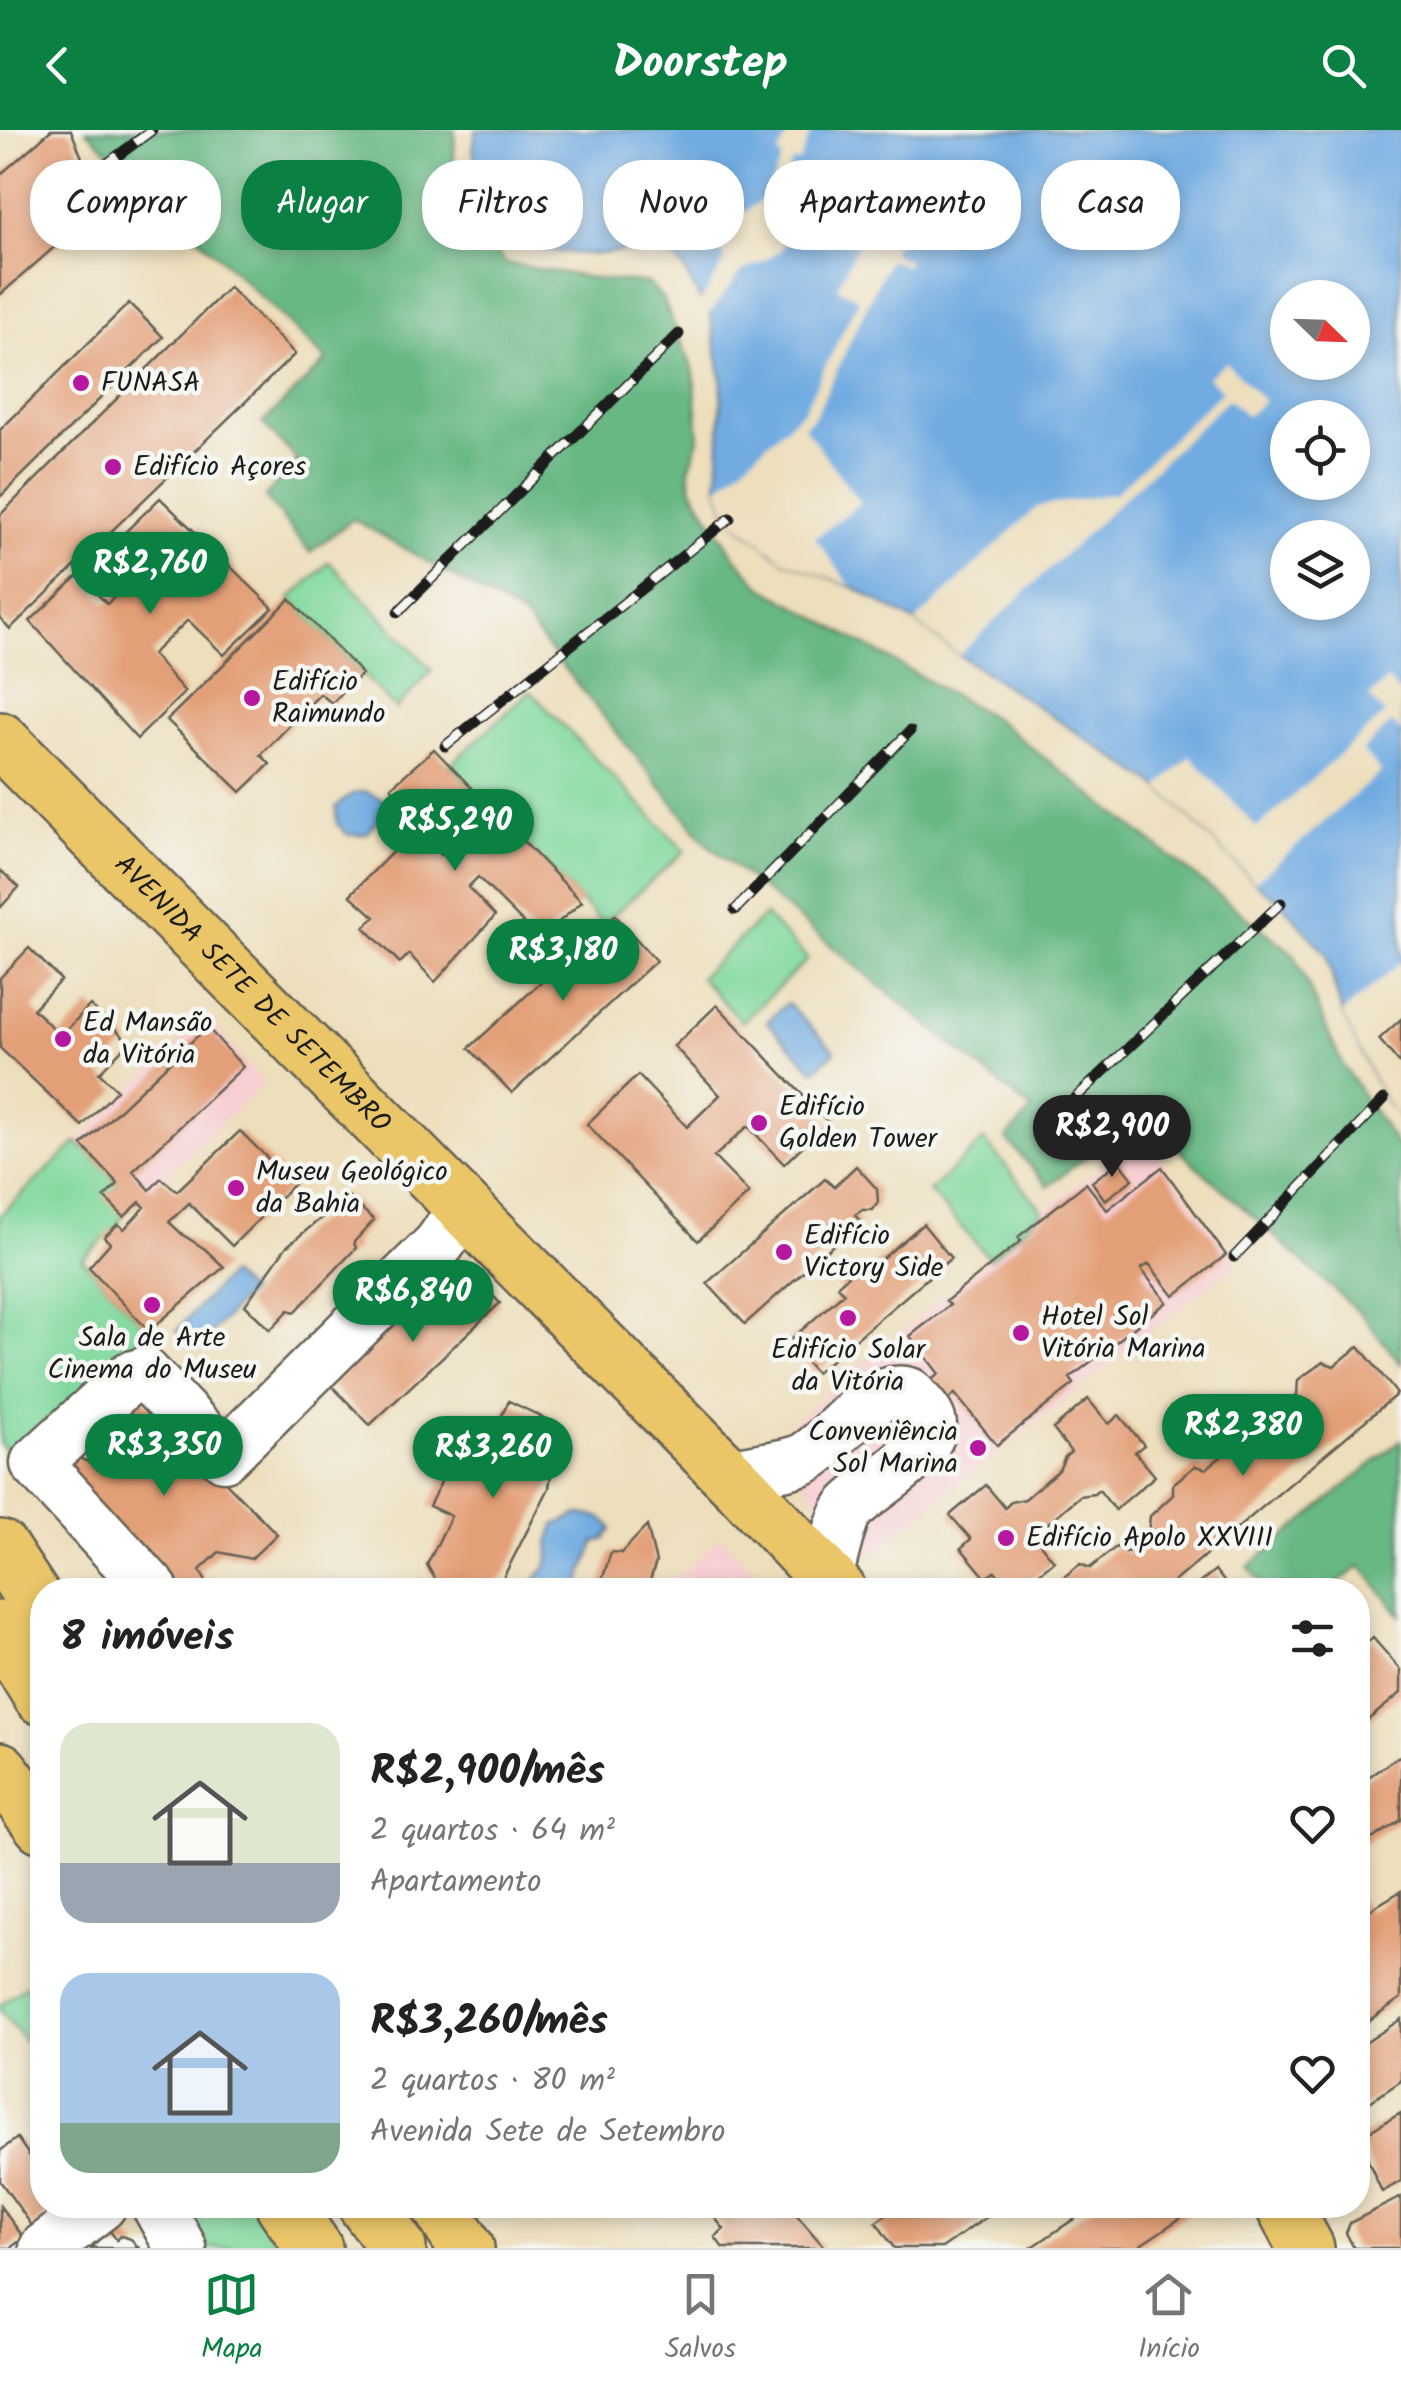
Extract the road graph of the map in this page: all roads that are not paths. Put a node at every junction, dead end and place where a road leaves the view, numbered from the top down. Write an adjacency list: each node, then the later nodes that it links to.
1 (0, 740): 2 (main road, AVENIDA SETE DE SETEMBRO)
2 (464, 1208): 3 (main road, AVENIDA SETE DE SETEMBRO); 7 (street)
3 (728, 1475): 6 (main road, AVENIDA SETE DE SETEMBRO); 6 (street)
4 (918, 1475): 6 (street)
5 (0, 1548): 8 (main road)
6 (832, 1577)
7 (141, 1578)
8 (30, 1594)
9 (0, 1630): 10 (main road)
10 (30, 1679)
11 (0, 1770): 12 (main road)
12 (30, 1809)
13 (84, 2218): 19 (street)
14 (164, 2218): 20 (street)
15 (293, 2218): 21 (main road)
16 (376, 2218): 22 (main road)
17 (447, 2218): 23 (main road)
18 (1290, 2218): 24 (main road)
19 (45, 2248)
20 (181, 2248)
21 (314, 2248)
22 (398, 2248)
23 (466, 2248)
24 (1306, 2248)

